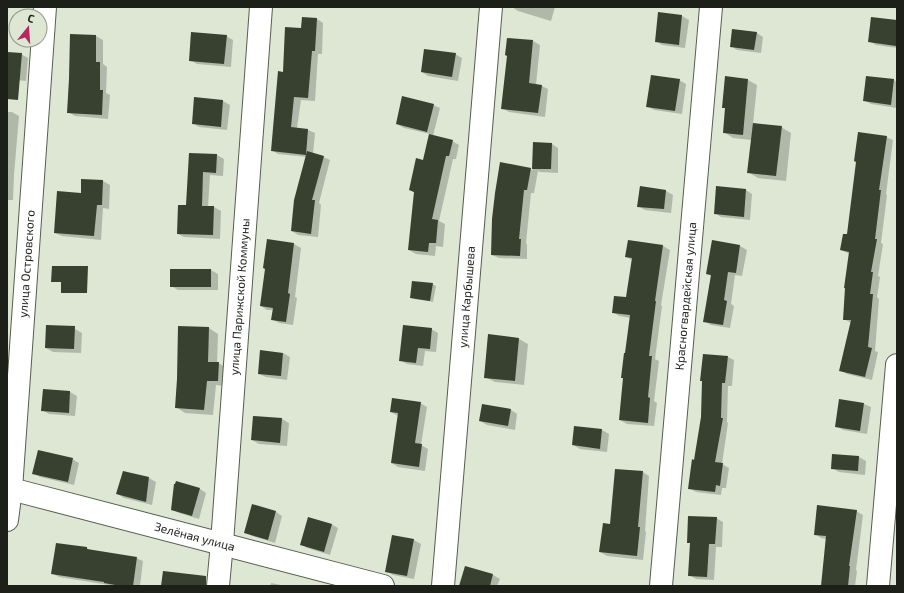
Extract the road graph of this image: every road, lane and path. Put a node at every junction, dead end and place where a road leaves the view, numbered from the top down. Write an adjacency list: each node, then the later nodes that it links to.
1 (45, 7): 6 (street, улица Островского)
2 (262, 7): 8 (street, улица Парижской Коммуны)
3 (491, 7): 11 (street, улица Карбышева)
4 (711, 7): 12 (street, Красногвардейская улица)
5 (897, 365): 13 (street)
6 (9, 488): 7 (street, улица Островского); 8 (street, Зелёная улица)
7 (7, 520)
8 (222, 543): 9 (street, улица Парижской Коммуны); 10 (street, Зелёная улица)
9 (218, 586)
10 (383, 586)
11 (443, 586)
12 (661, 586)
13 (878, 586)

